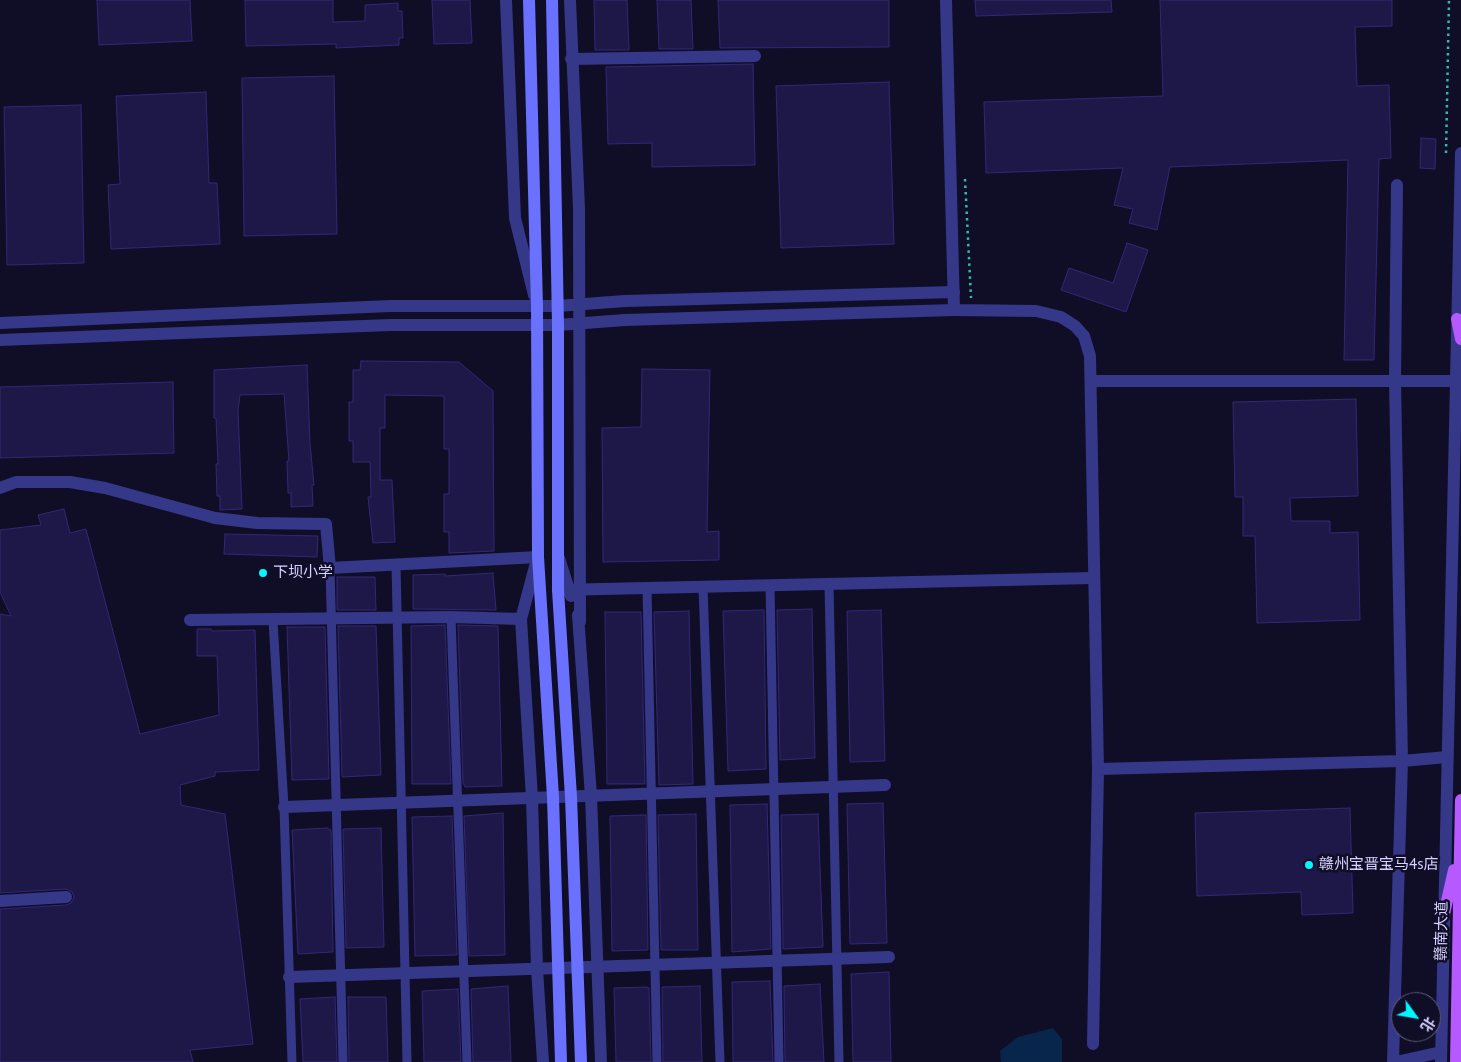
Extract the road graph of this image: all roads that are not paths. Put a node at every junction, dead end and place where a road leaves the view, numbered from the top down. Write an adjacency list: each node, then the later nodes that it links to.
1 (506, 0): 12 (street)
2 (529, 0): 12 (main road)
3 (552, 0): 13 (main road)
4 (570, 0): 7 (street)
5 (946, 0): 10 (street)
6 (755, 56): 7 (street)
7 (572, 59): 11 (street)
8 (1461, 153): 15 (street)
9 (1398, 185): 23 (street)
10 (954, 292): 11 (street); 14 (street)
11 (579, 305): 13 (street); 17 (street)
12 (537, 306): 13 (street); 16 (street); 18 (main road)
13 (557, 306): 19 (main road)
14 (954, 310): 17 (street); 22 (street)
15 (1457, 319): 20 (main road); 24 (street)
16 (0, 323)
17 (579, 324): 19 (street); 34 (street)
18 (537, 325): 19 (street); 21 (street); 26 (main road)
19 (558, 325): 34 (main road)
20 (1461, 338)
21 (0, 340)
22 (1091, 381): 23 (street); 29 (street)
23 (1395, 381): 24 (street); 42 (street)
24 (1455, 381): 41 (street)
25 (0, 488): 28 (street)
26 (538, 556): 27 (street); 37 (street); 50 (main road)
27 (396, 565): 28 (street); 36 (lane)
28 (330, 568): 39 (lane)
29 (1093, 578): 30 (street); 43 (street)
30 (829, 584): 31 (street); 45 (lane)
31 (770, 585): 32 (street); 46 (lane)
32 (703, 587): 33 (street); 47 (lane)
33 (648, 588): 34 (street); 48 (lane)
34 (569, 590): 49 (street); 51 (main road)
35 (451, 617): 36 (street); 37 (street); 54 (lane)
36 (397, 618): 39 (street); 55 (lane)
37 (521, 619): 52 (street)
38 (190, 620): 40 (street)
39 (331, 620): 40 (street); 56 (lane)
40 (273, 621): 57 (lane)
41 (1447, 757): 42 (street); 61 (street)
42 (1402, 761): 43 (street); 89 (street)
43 (1098, 769): 75 (street)
44 (885, 785): 45 (street)
45 (833, 787): 46 (street); 63 (lane)
46 (774, 789): 47 (street); 64 (lane)
47 (710, 792): 48 (street); 65 (lane)
48 (652, 794): 49 (street); 66 (lane)
49 (592, 796): 51 (street); 67 (street)
50 (553, 797): 51 (street); 52 (street); 68 (main road)
51 (571, 797): 69 (main road)
52 (532, 798): 54 (street); 70 (street)
53 (1461, 800): 58 (main road, 赣南大道)
54 (458, 801): 55 (street); 71 (lane)
55 (401, 803): 56 (street); 72 (lane)
56 (336, 805): 57 (street); 73 (lane)
57 (284, 807): 74 (lane)
58 (1460, 845): 61 (main road); 90 (main road, 赣南大道)
59 (66, 897): 60 (street)
60 (0, 901)
61 (1444, 914): 76 (street)
62 (889, 957): 63 (street)
63 (837, 958): 64 (street); 88 (lane)
64 (777, 961): 65 (street); 87 (lane)
65 (716, 963): 66 (street); 86 (lane)
66 (655, 965): 67 (street); 85 (lane)
67 (598, 967): 69 (street); 84 (street)
68 (557, 968): 69 (street); 70 (street); 82 (main road)
69 (579, 968): 83 (main road)
70 (537, 969): 71 (street); 81 (street)
71 (464, 971): 72 (street); 80 (lane)
72 (405, 973): 73 (street); 79 (lane)
73 (340, 976): 74 (street); 78 (lane)
74 (289, 977): 77 (lane)
75 (1093, 1044)
76 (1441, 1057): 89 (street)
77 (292, 1062)
78 (342, 1062)
79 (407, 1062)
80 (467, 1062)
81 (543, 1062)
82 (561, 1062)
83 (581, 1062)
84 (601, 1062)
85 (657, 1062)
86 (720, 1062)
87 (779, 1062)
88 (839, 1062)
89 (1394, 1062)
90 (1456, 1062)

